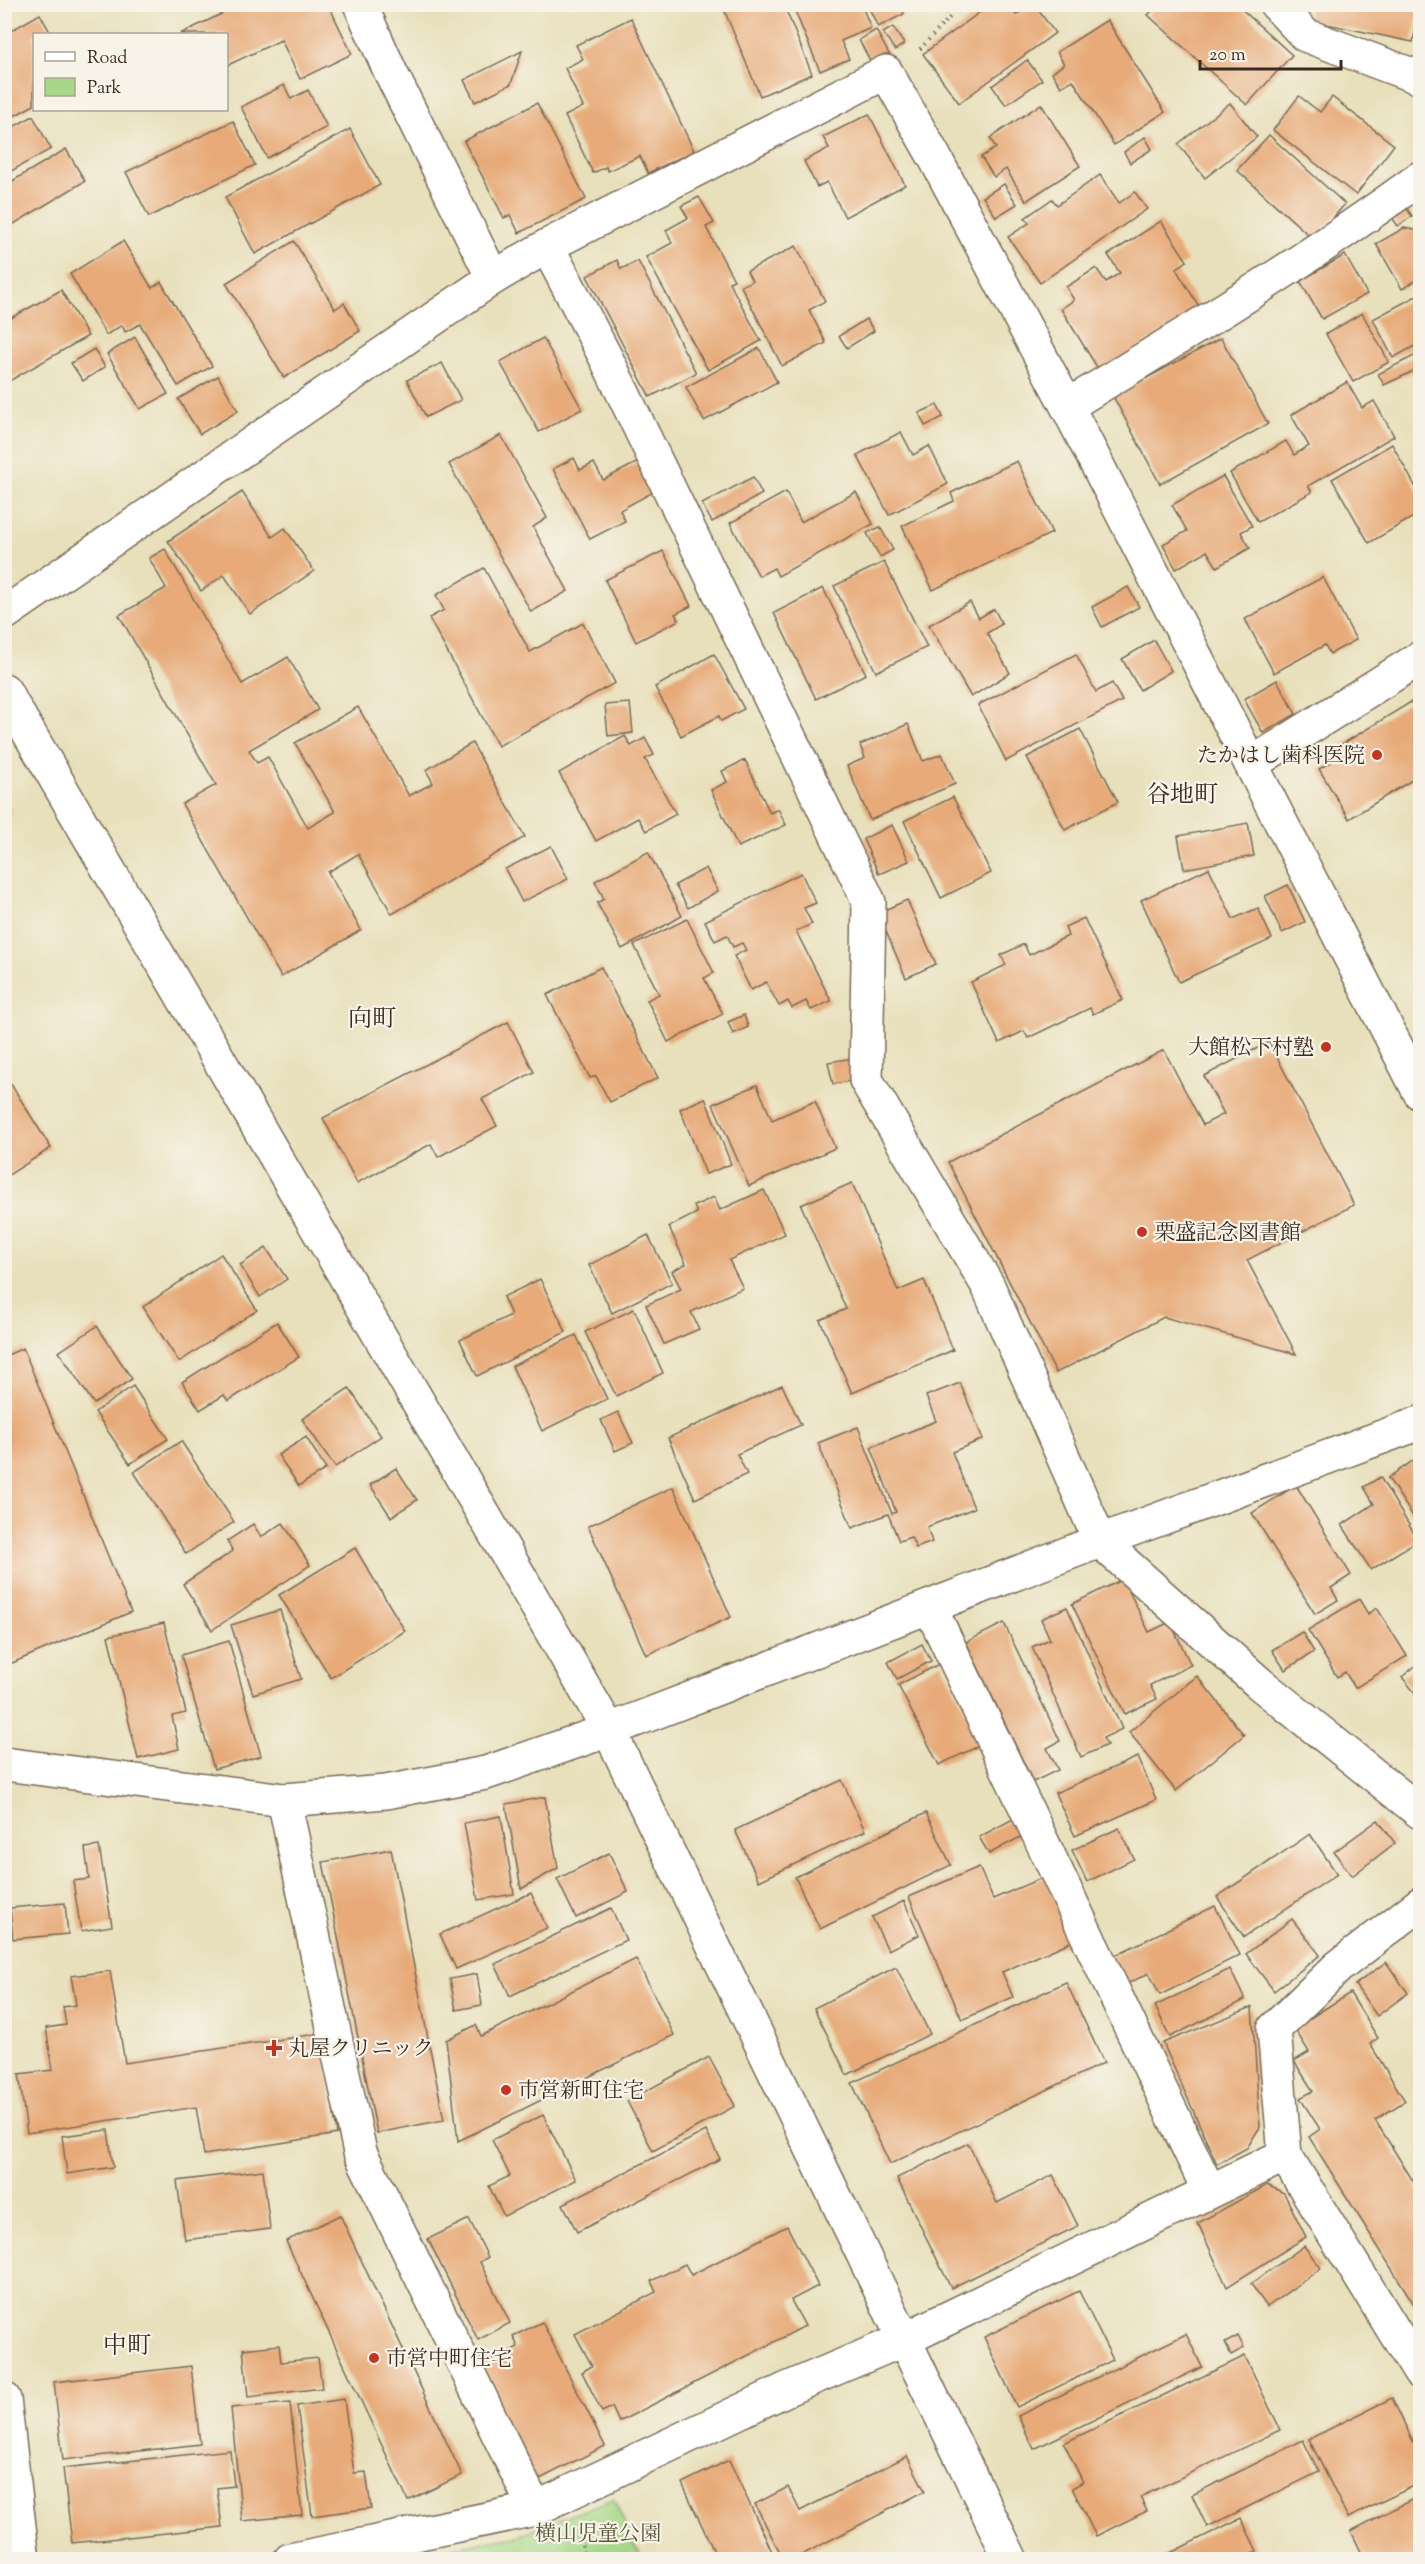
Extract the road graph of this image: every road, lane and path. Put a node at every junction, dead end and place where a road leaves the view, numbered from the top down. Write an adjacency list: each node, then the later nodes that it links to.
1 (360, 4): 8 (street)
2 (942, 4): 5 (path)
3 (1276, 4): 4 (street)
4 (1420, 78)
5 (890, 79): 7 (street); 9 (street)
6 (1420, 178): 9 (street)
7 (547, 246): 8 (street); 16 (street)
8 (493, 278): 10 (street)
9 (1067, 406): 13 (street)
10 (4, 614)
11 (1420, 658): 13 (street)
12 (4, 690): 18 (street)
13 (1251, 764): 14 (street)
14 (1420, 1093)
15 (1420, 1423): 16 (street)
16 (1100, 1541): 17 (street); 21 (street)
17 (930, 1607): 18 (street); 24 (street)
18 (609, 1730): 20 (street); 25 (street)
19 (4, 1764): 20 (street)
20 (284, 1800): 28 (street)
21 (1420, 1812)
22 (1420, 1904): 23 (street)
23 (1285, 2155): 24 (street); 26 (street)
24 (1209, 2191): 25 (street)
25 (905, 2339): 28 (street); 31 (street)
26 (1420, 2373)
27 (4, 2399): 29 (street)
28 (535, 2509): 30 (street)
29 (23, 2559)
30 (290, 2559)
31 (1011, 2559)

